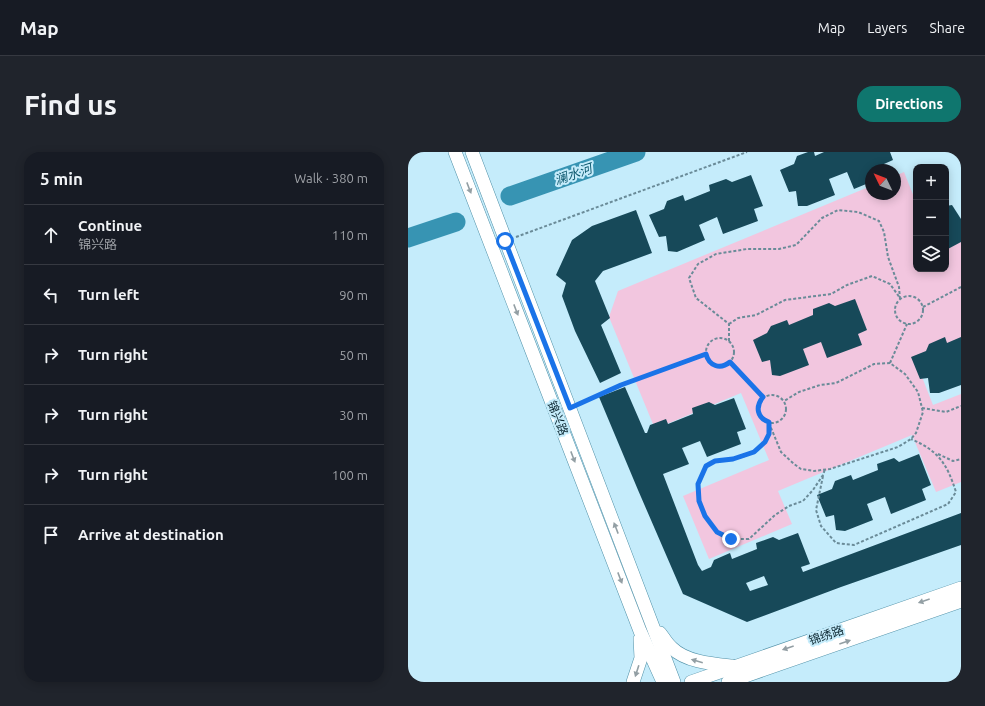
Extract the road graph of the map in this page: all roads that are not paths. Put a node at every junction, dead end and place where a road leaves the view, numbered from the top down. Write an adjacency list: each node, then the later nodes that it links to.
1 (455, 152): 6 (street, 锦兴路, one-way to 6)
2 (472, 152): 5 (street, 锦兴路, one-way to 2)
3 (961, 588): 7 (street, 锦绣路, one-way to 7)
4 (961, 601): 7 (street, 锦绣路, one-way to 4)
5 (653, 625): 7 (street, one-way to 5); 10 (street, 锦兴路)
6 (640, 632): 8 (street, one-way to 8); 9 (street, 锦兴路)
7 (738, 675): 11 (street, 锦绣路); 12 (street, 锦绣路)
8 (633, 682)
9 (663, 682)
10 (674, 682)
11 (691, 682)
12 (728, 682)

